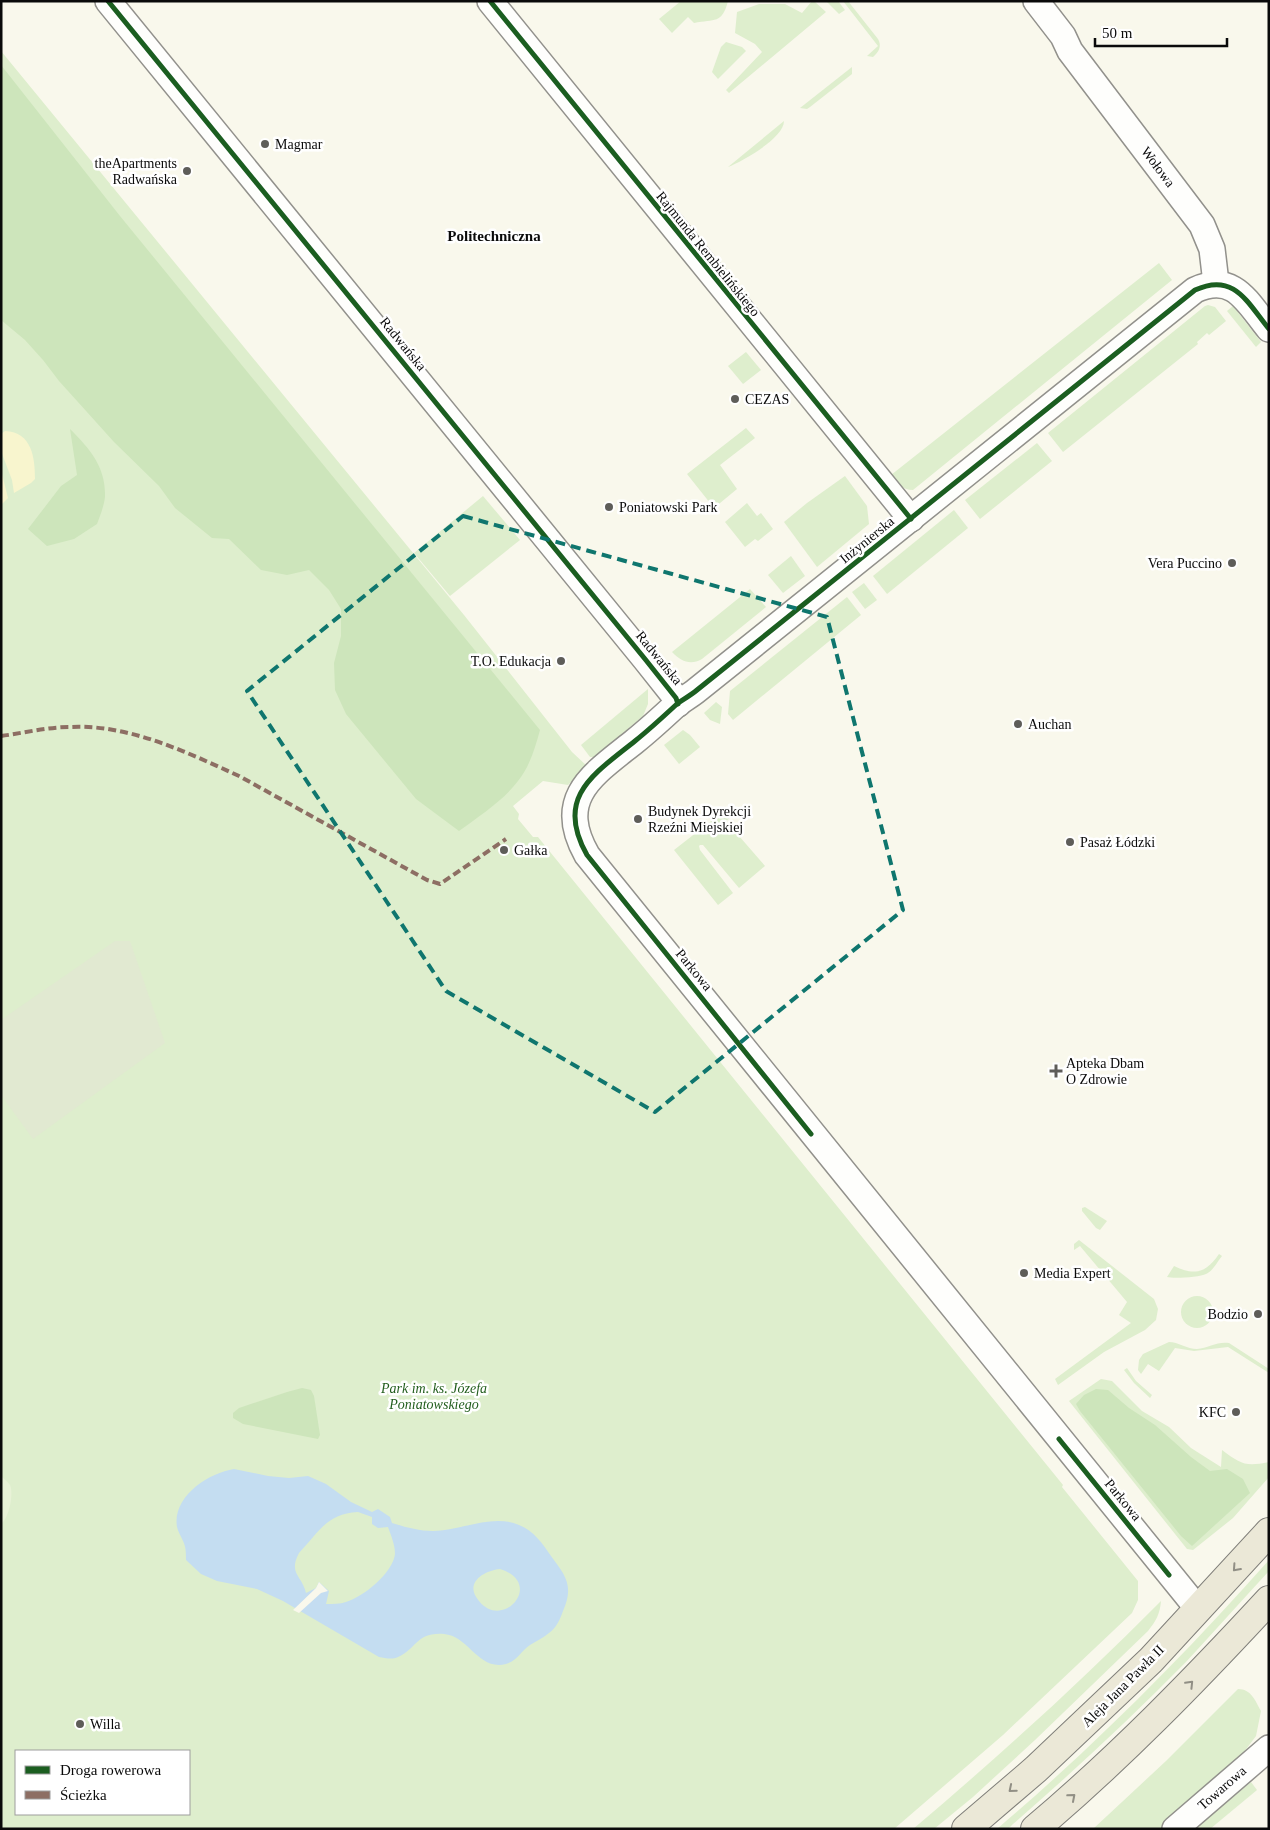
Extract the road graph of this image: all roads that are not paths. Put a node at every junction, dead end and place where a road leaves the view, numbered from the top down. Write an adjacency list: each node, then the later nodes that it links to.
1 (108, 1): 7 (street, Radwańska)
2 (490, 1): 6 (street, Rajmunda Rembielińskiego)
3 (1036, 1): 4 (street, Wołowa)
4 (1216, 283): 5 (street); 6 (street, Inżynierska)
5 (1269, 329)
6 (911, 519): 7 (street, Inżynierska)
7 (678, 704): 8 (street, Inżynierska)
8 (575, 814): 11 (street, Parkowa)
9 (1269, 1532): 11 (main road, Aleja Jana Pawła II, one-way to 11)
10 (1269, 1600): 14 (main road, one-way to 10)
11 (1198, 1609): 13 (main road, Aleja Jana Pawła II, one-way to 13)
12 (1269, 1748): 15 (street, Towarowa)
13 (966, 1829)
14 (1035, 1829)
15 (1175, 1829)

